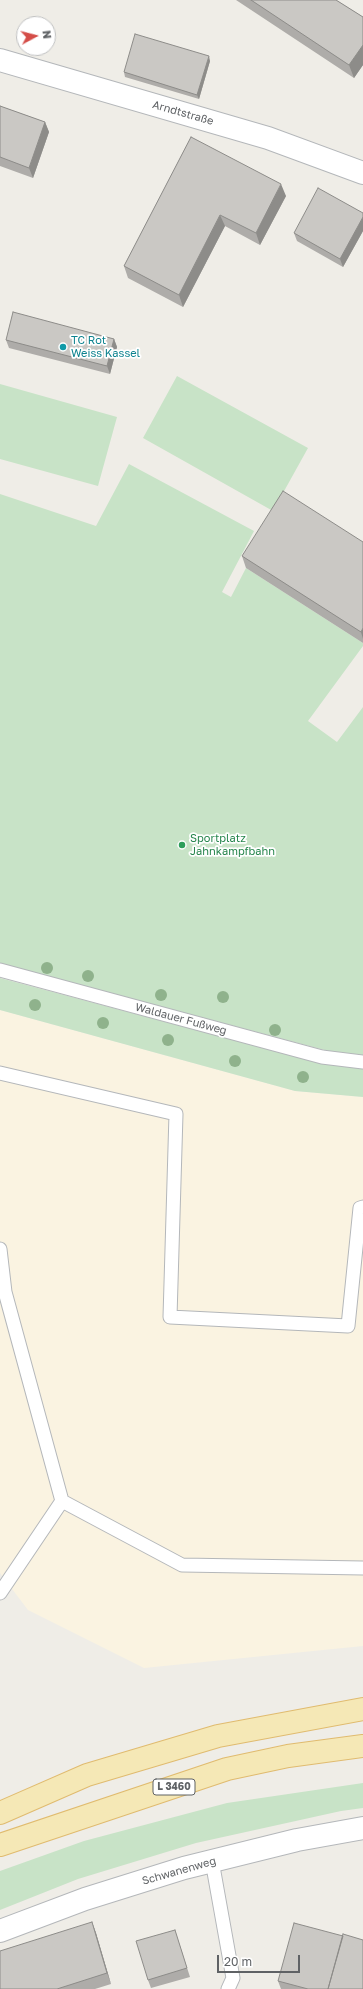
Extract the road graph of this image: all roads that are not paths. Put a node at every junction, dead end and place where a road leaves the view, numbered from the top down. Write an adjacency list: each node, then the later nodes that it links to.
1 (0, 60): 2 (street, Arndtstraße)
2 (363, 173)
3 (0, 970): 4 (lane, Waldauer Fußweg)
4 (363, 1062)
5 (0, 1073): 6 (lane)
6 (363, 1207)
7 (0, 1249): 8 (lane)
8 (62, 1501): 9 (lane); 10 (lane)
9 (363, 1568)
10 (0, 1593)
11 (363, 1709): 13 (main road)
12 (363, 1746): 15 (main road, L 3460)
13 (0, 1813)
14 (363, 1828): 16 (street, Schwanenweg)
15 (0, 1845)
16 (212, 1861): 17 (street, Schwanenweg); 18 (lane)
17 (0, 1931)
18 (228, 1989)

